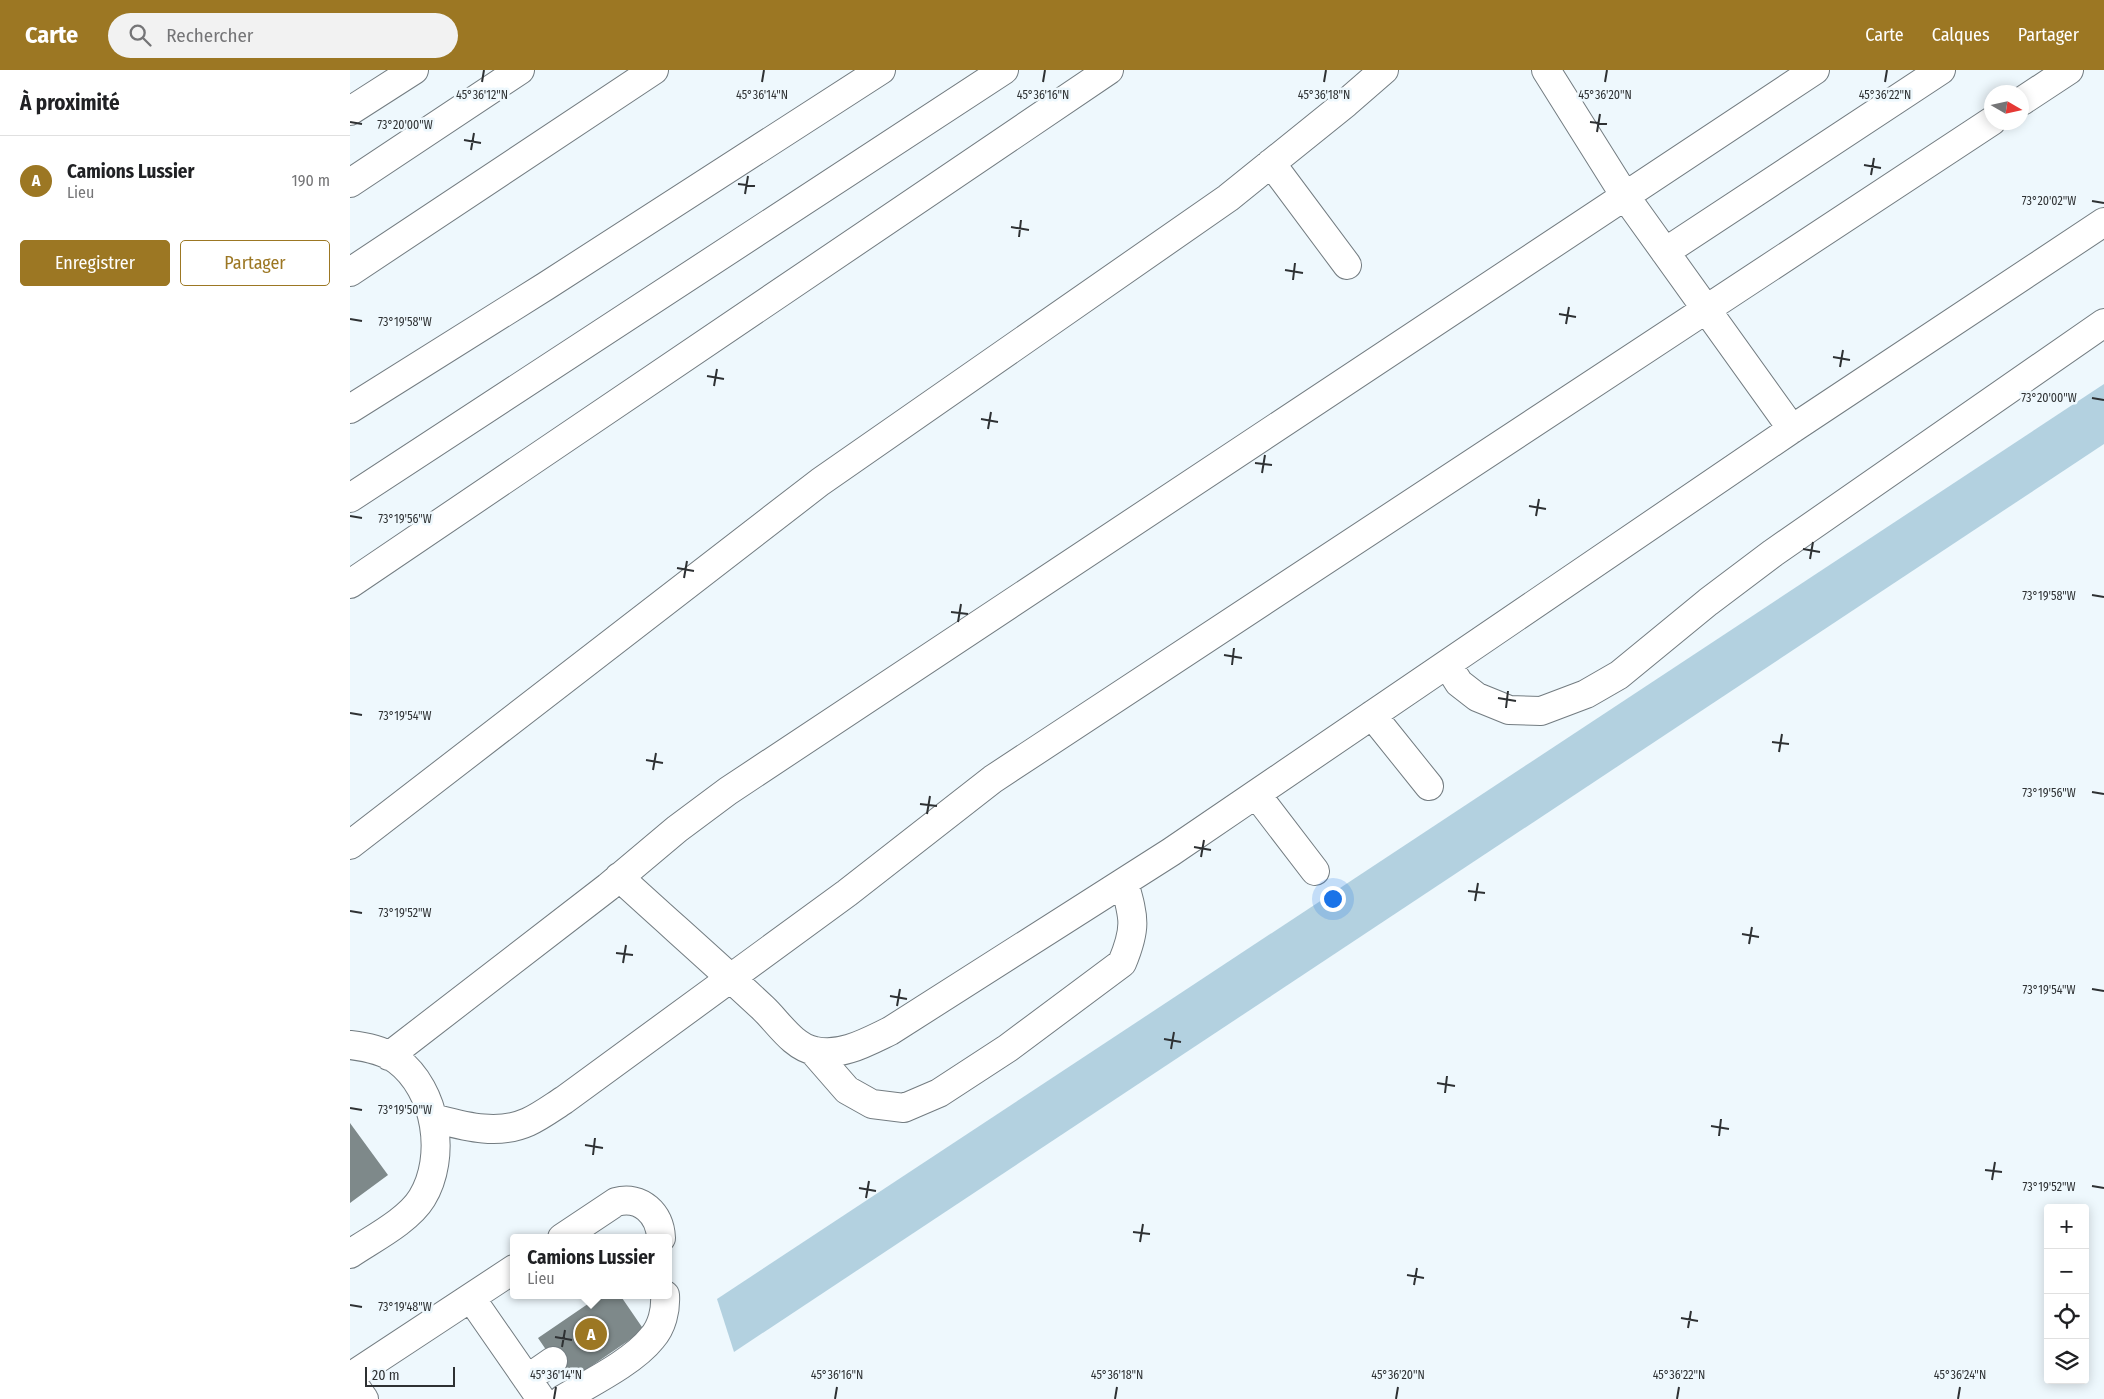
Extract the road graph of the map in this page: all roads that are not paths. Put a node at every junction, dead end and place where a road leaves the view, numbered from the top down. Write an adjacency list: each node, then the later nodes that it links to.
1 (414, 70): 13 (lane)
2 (520, 70): 16 (lane)
3 (654, 70): 21 (lane)
4 (880, 70): 24 (lane)
5 (1004, 70): 26 (lane)
6 (1109, 70): 27 (lane)
7 (1384, 70): 15 (lane)
8 (1546, 70): 17 (lane)
9 (1815, 70): 17 (lane)
10 (1941, 70): 19 (lane)
11 (2069, 70): 12 (lane)
12 (2029, 96)
13 (350, 112)
14 (1984, 126): 22 (lane)
15 (1271, 163): 20 (lane); 32 (lane)
16 (350, 183)
17 (1625, 196): 19 (lane); 34 (lane)
18 (2104, 222): 25 (lane)
19 (1664, 252): 22 (lane)
20 (1347, 265)
21 (350, 272)
22 (1705, 308): 25 (lane); 36 (lane)
23 (2104, 324): 28 (lane)
24 (350, 409)
25 (1792, 429): 28 (lane)
26 (350, 498)
27 (350, 584)
28 (1447, 664): 29 (lane)
29 (1372, 715): 30 (lane); 31 (lane)
30 (1429, 786)
31 (1256, 794): 33 (lane); 35 (lane)
32 (350, 845)
33 (1315, 870)
34 (619, 877): 36 (lane); 39 (lane)
35 (1124, 882): 38 (lane); 38 (lane)
36 (730, 978): 38 (lane); 40 (lane)
37 (350, 1045): 39 (lane)
38 (813, 1051)
39 (389, 1056): 40 (lane)
40 (433, 1118): 43 (lane)
41 (568, 1234): 42 (lane)
42 (661, 1234)
43 (350, 1254)
44 (510, 1273): 45 (lane)
45 (471, 1298): 48 (lane); 49 (lane)
46 (665, 1299): 51 (lane)
47 (553, 1361): 49 (lane)
48 (350, 1378): 50 (lane)
49 (534, 1389)
50 (364, 1399)
51 (563, 1399)

